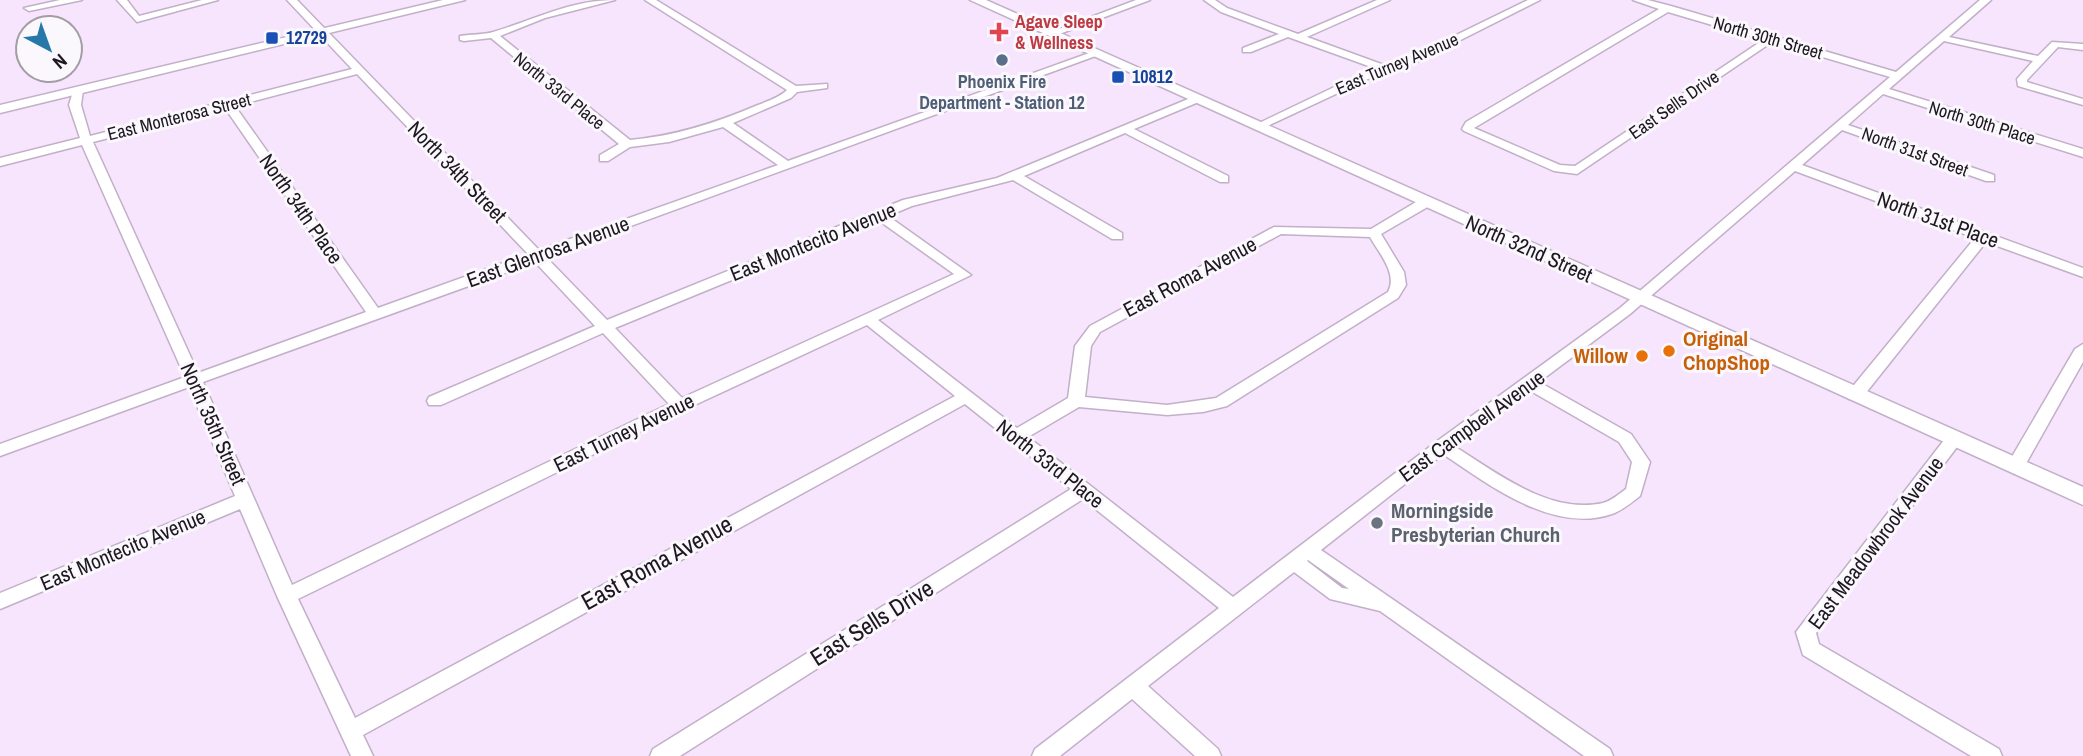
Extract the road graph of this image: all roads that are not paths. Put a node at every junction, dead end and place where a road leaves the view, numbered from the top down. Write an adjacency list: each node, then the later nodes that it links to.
1 (77, 0): 17 (street)
2 (122, 0): 3 (street)
3 (214, 0)
4 (292, 0): 20 (street, North 34th Street)
5 (460, 0): 20 (main road)
6 (611, 0): 19 (street, North 33rd Place)
7 (650, 0): 35 (street)
8 (976, 0): 21 (main road, North 32nd Street)
9 (1144, 0): 21 (street)
10 (1233, 0): 16 (street)
11 (1385, 0): 23 (street)
12 (1535, 0): 31 (street, East Turney Avenue)
13 (1638, 0): 18 (street, North 30th Street)
14 (550, 1): 19 (street)
15 (1981, 1): 26 (street, East Campbell Avenue)
16 (1212, 3): 23 (street)
17 (29, 8)
18 (1668, 8): 25 (street, North 30th Street); 25 (street, East Sells Drive)
19 (563, 10): 22 (street, North 33rd Place)
20 (322, 32): 32 (street, North 34th Street); 36 (main road)
21 (1051, 34): 29 (main road, North 32nd Street)
22 (493, 35): 24 (street, North 33rd Place); 47 (street, North 33rd Place)
23 (1292, 36): 28 (street); 31 (street)
24 (464, 38)
25 (1770, 38): 33 (street, North 30th Street)
26 (1942, 38): 30 (street); 33 (street, East Campbell Avenue)
27 (2083, 47): 30 (street)
28 (1247, 50)
29 (1096, 54): 38 (main road, North 32nd Street); 51 (street, East Glenrosa Avenue)
30 (2039, 63): 39 (street)
31 (1385, 69): 44 (street, East Turney Avenue)
32 (358, 71): 40 (street, East Monterosa Street); 61 (street, North 34th Street)
33 (1898, 76): 37 (street, East Campbell Avenue)
34 (823, 86): 35 (street)
35 (794, 89): 42 (street, North 33rd Place)
36 (78, 90): 41 (main road); 46 (street, North 35th Street)
37 (1881, 90): 43 (street, East Campbell Avenue); 48 (street, North 30th Place)
38 (1198, 99): 44 (main road, North 32nd Street); 45 (street, East Montecito Avenue)
39 (2083, 102)
40 (228, 104): 46 (street, East Monterosa Street); 64 (street, North 34th Place)
41 (0, 108)
42 (725, 123): 47 (street, North 33rd Place); 51 (street)
43 (1840, 126): 52 (street, East Campbell Avenue); 54 (street, North 31st Street)
44 (1259, 127): 56 (main road, North 32nd Street)
45 (1125, 129): 53 (street, East Montecito Avenue); 55 (street)
46 (86, 141): 50 (street, East Monterosa Street); 68 (street, North 35th Street)
47 (627, 144): 49 (street, North 33rd Place)
48 (2083, 153)
49 (604, 158)
50 (0, 162)
51 (786, 165): 61 (street, East Glenrosa Avenue)
52 (1793, 166): 60 (street, North 31st Place); 63 (street, East Campbell Avenue)
53 (1015, 176): 57 (street, East Montecito Avenue); 59 (street)
54 (1990, 178)
55 (1224, 179)
56 (1426, 202): 58 (street); 63 (main road, North 32nd Street)
57 (879, 215): 65 (street, East Turney Avenue); 66 (street, East Montecito Avenue)
58 (1374, 233): 73 (street, East Roma Avenue); 73 (street)
59 (1117, 236)
60 (1983, 237): 62 (street, North 31st Place); 70 (street)
61 (537, 256): 64 (street, East Glenrosa Avenue); 66 (street, North 34th Street)
62 (2083, 273)
63 (1640, 299): 69 (street, East Campbell Avenue); 70 (main road, North 32nd Street)
64 (375, 314): 68 (street, East Glenrosa Avenue)
65 (868, 319): 71 (street, North 33rd Place); 74 (street, East Turney Avenue)
66 (605, 327): 72 (street, East Montecito Avenue); 74 (street, North 34th Street)
67 (2083, 349): 79 (street)
68 (194, 380): 78 (street, East Glenrosa Avenue); 82 (street, North 35th Street)
69 (1530, 384): 77 (street, East Campbell Avenue); 77 (street)
70 (1854, 395): 76 (main road, North 32nd Street)
71 (965, 397): 75 (street, North 33rd Place); 88 (street, East Roma Avenue)
72 (435, 401)
73 (1076, 401): 75 (street)
74 (680, 405): 84 (street, East Turney Avenue)
75 (1015, 437): 80 (street, North 33rd Place)
76 (1954, 439): 79 (main road, North 32nd Street); 94 (street, East Meadowbrook Avenue)
77 (1442, 446): 83 (street, East Campbell Avenue)
78 (0, 450)
79 (2015, 467): 81 (main road, North 32nd Street)
80 (1084, 490): 86 (street, North 33rd Place); 90 (street, East Sells Drive)
81 (2083, 497)
82 (246, 499): 84 (street, North 35th Street); 85 (street, East Montecito Avenue)
83 (1301, 556): 86 (street, East Campbell Avenue); 93 (street)
84 (287, 596): 88 (street, North 35th Street)
85 (0, 601)
86 (1233, 608): 87 (street, East Campbell Avenue)
87 (1133, 687): 91 (street, East Campbell Avenue); 92 (street)
88 (350, 731): 89 (street, North 35th Street)
89 (362, 756)
90 (661, 756)
91 (1043, 756)
92 (1210, 756)
93 (1602, 756)
94 (1991, 756)

